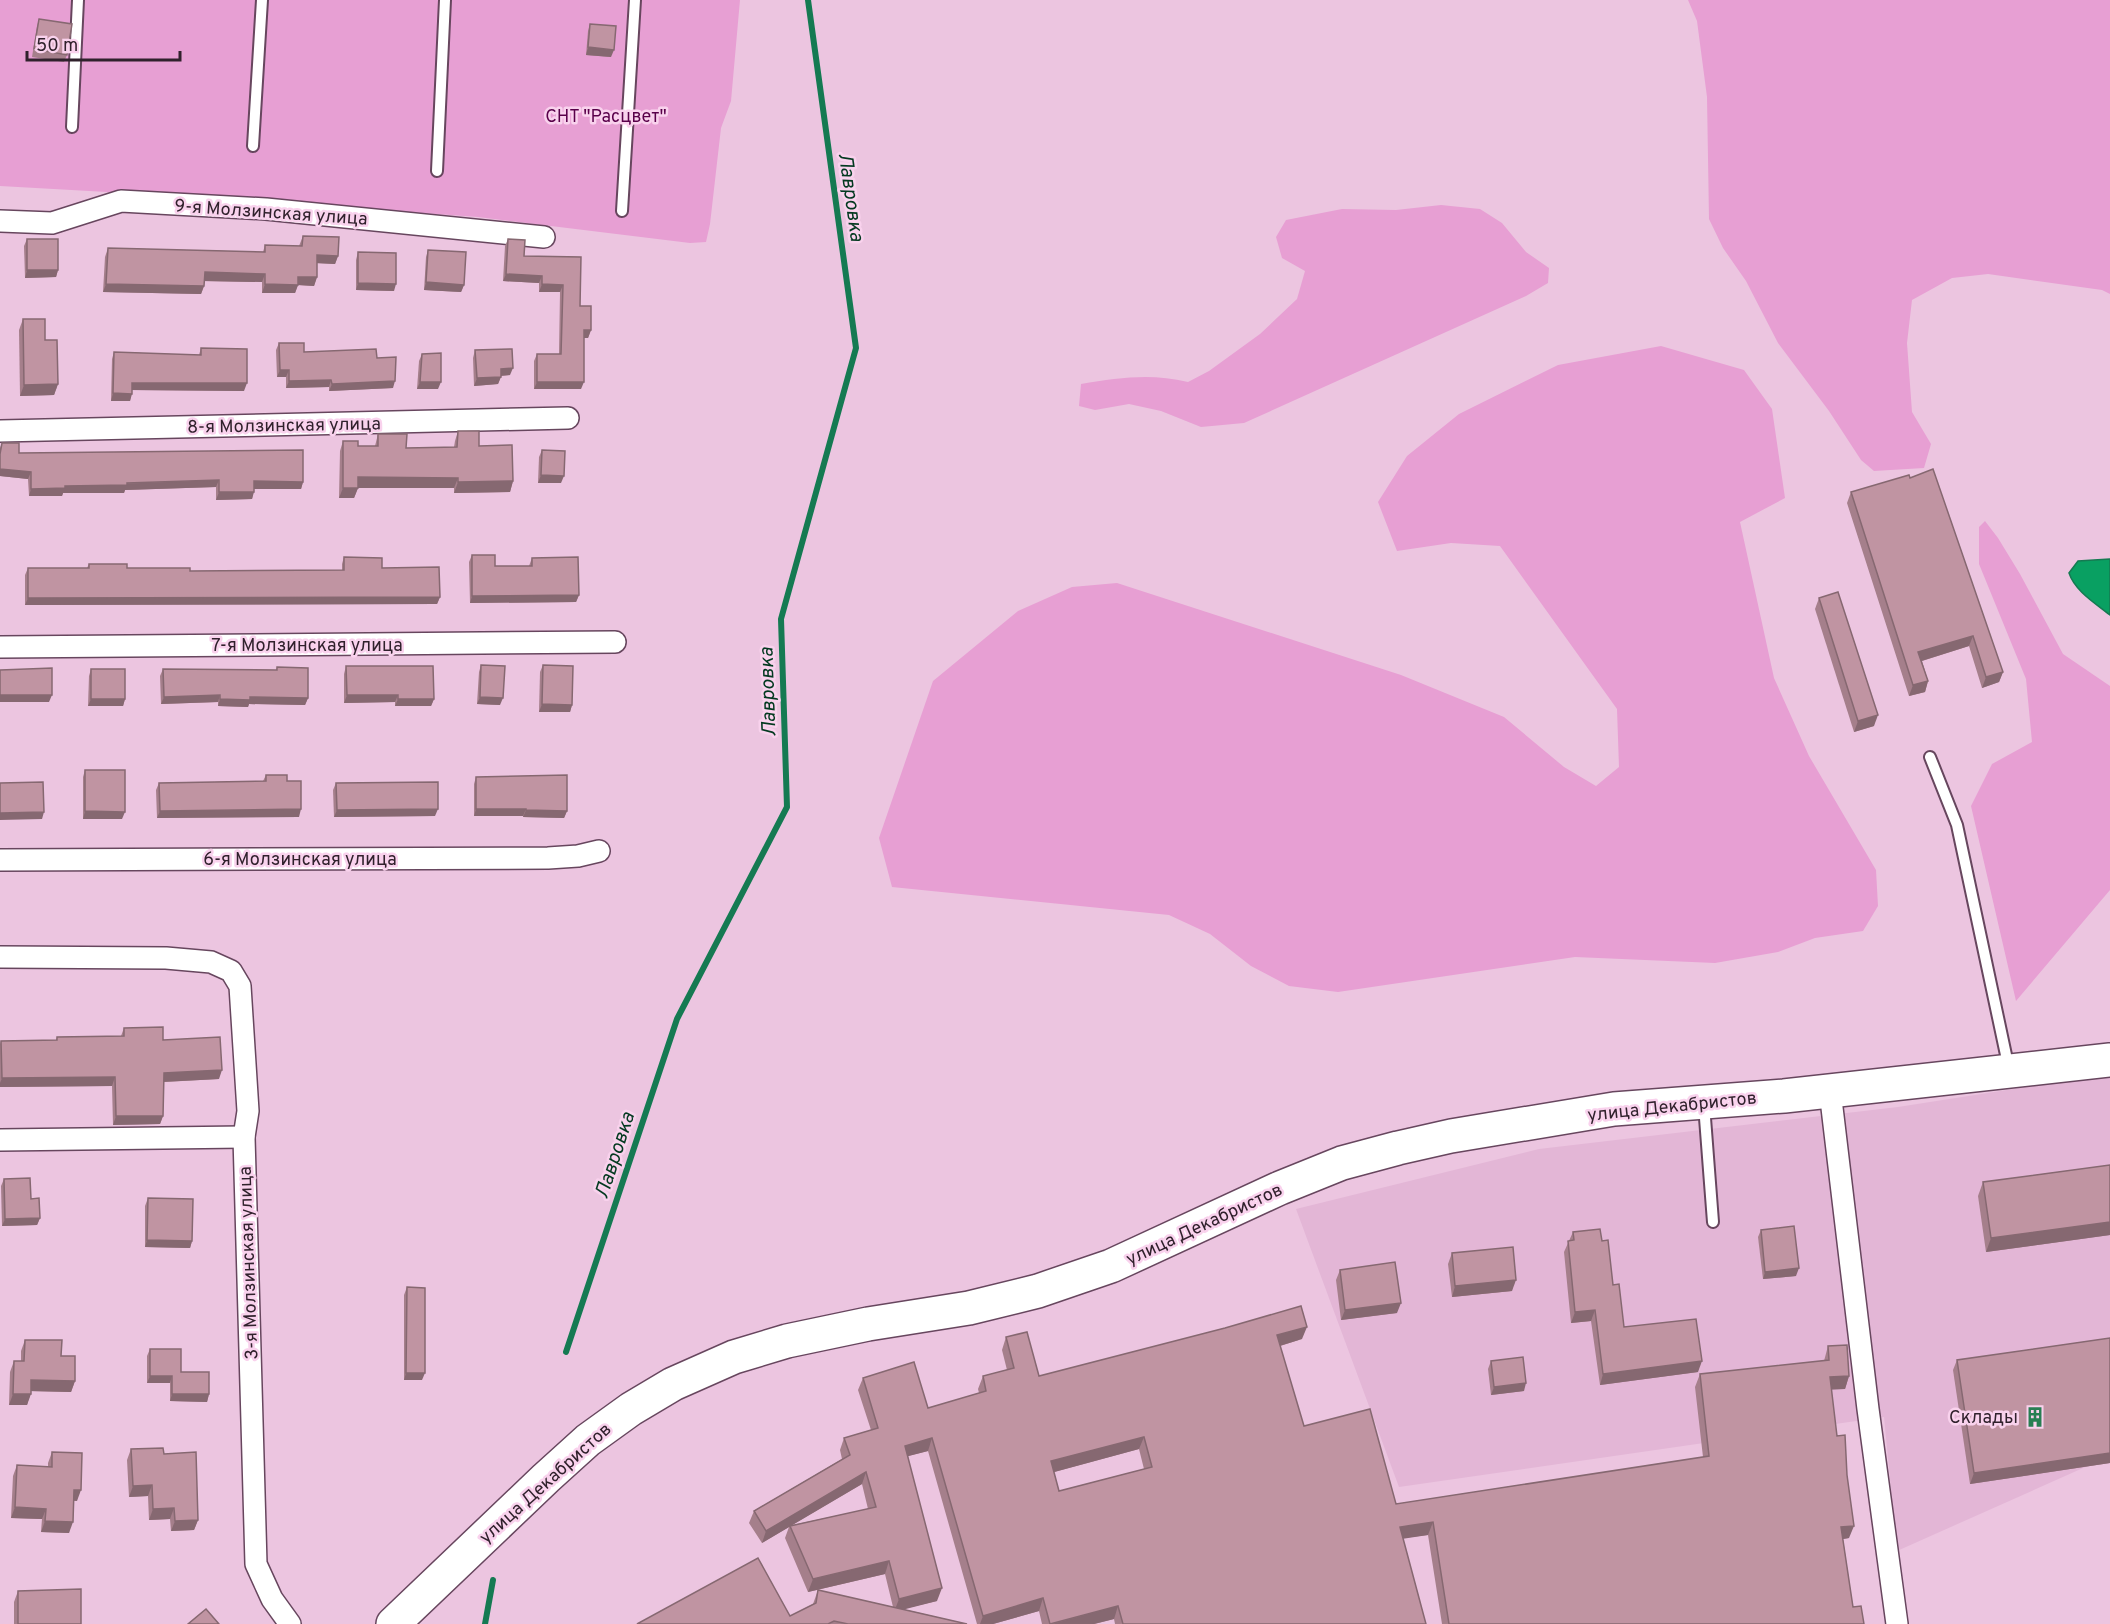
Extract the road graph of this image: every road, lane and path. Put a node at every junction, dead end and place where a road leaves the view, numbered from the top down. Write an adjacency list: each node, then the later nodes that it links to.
1 (78, 0): 5 (lane)
2 (262, 0): 6 (lane)
3 (445, 0): 7 (lane)
4 (635, 0): 8 (lane)
5 (72, 127)
6 (253, 146)
7 (437, 171)
8 (622, 211)
9 (0, 221): 10 (street, 9-я Молзинская улица)
10 (544, 237)
11 (568, 418): 12 (street, 8-я Молзинская улица)
12 (0, 431)
13 (615, 642): 14 (street, 7-я Молзинская улица)
14 (0, 647)
15 (1930, 758): 20 (lane)
16 (599, 851): 17 (street, 6-я Молзинская улица)
17 (0, 860)
18 (0, 957): 23 (street)
19 (2110, 1060): 20 (highway, улица Декабристов)
20 (2009, 1072): 21 (highway, улица Декабристов)
21 (1830, 1091): 22 (highway, улица Декабристов); 28 (street)
22 (1704, 1102): 25 (lane); 27 (highway, улица Декабристов)
23 (244, 1137): 24 (street); 26 (street, 3-я Молзинская улица)
24 (0, 1140)
25 (1713, 1222)
26 (290, 1624)
27 (393, 1624)
28 (1897, 1624)

